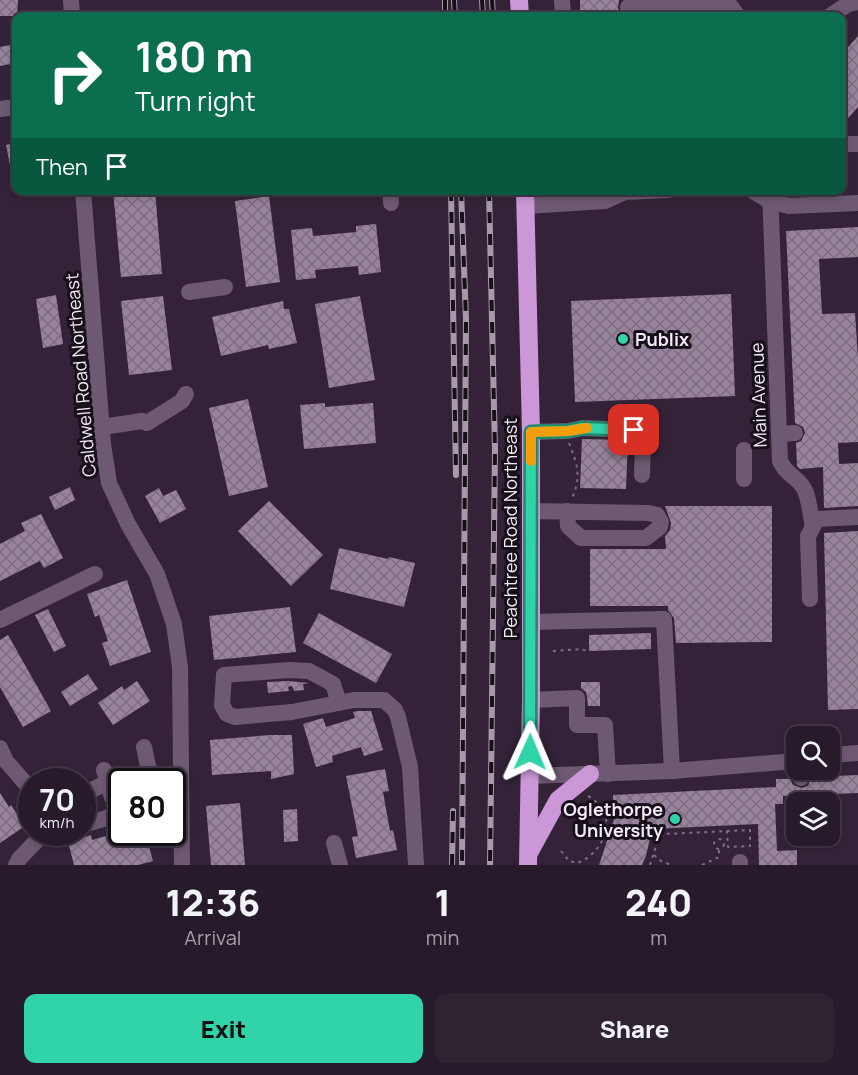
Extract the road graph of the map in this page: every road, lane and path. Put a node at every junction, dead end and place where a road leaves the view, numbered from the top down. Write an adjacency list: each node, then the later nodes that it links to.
1 (858, 2): 4 (street)
2 (628, 8): 3 (street)
3 (735, 12)
4 (836, 12)
5 (83, 195): 13 (street, Caldwell Road Northeast)
6 (618, 195): 8 (street)
7 (770, 196): 9 (street); 22 (street, Main Avenue)
8 (525, 198): 14 (highway, Peachtree Road Northeast)
9 (858, 203)
10 (225, 287): 11 (street)
11 (189, 292)
12 (189, 395): 13 (street)
13 (102, 427): 39 (street, Caldwell Road Northeast)
14 (531, 432): 17 (street); 20 (highway, Peachtree Road Northeast)
15 (568, 441): 19 (path)
16 (744, 450): 18 (street)
17 (642, 475)
18 (744, 479)
19 (567, 508): 19 (street); 20 (street)
20 (530, 511): 26 (highway, Peachtree Road Northeast)
21 (858, 517): 22 (street)
22 (813, 526): 24 (street, Main Avenue)
23 (94, 574): 25 (street)
24 (810, 599)
25 (0, 620)
26 (530, 622): 29 (highway, Peachtree Road Northeast); 40 (street)
27 (553, 651): 28 (path)
28 (589, 652)
29 (531, 700): 42 (street); 44 (highway, Peachtree Road Northeast)
30 (339, 703): 30 (street); 61 (street)
31 (144, 747): 38 (street)
32 (0, 748): 43 (street)
33 (858, 753): 34 (street)
34 (840, 754)
35 (786, 761): 40 (street)
36 (858, 762): 37 (street)
37 (840, 763)
38 (147, 768)
39 (181, 768)
40 (672, 771): 42 (street)
41 (590, 774): 42 (street); 44 (street); 57 (highway)
42 (608, 774)
43 (18, 775)
44 (530, 776): 57 (highway, Peachtree Road Northeast)
45 (108, 785): 47 (street)
46 (587, 795): 55 (path)
47 (96, 797)
48 (718, 831): 49 (path); 50 (path); 56 (path)
49 (728, 831): 49 (path)
50 (718, 839): 54 (path); 54 (path)
51 (334, 843): 60 (street)
52 (32, 846): 58 (street)
53 (182, 846): 59 (street, Caldwell Road Northeast)
54 (719, 849): 64 (path)
55 (561, 851)
56 (654, 855): 62 (path); 63 (path)
57 (528, 860)
58 (16, 865)
59 (182, 865)
60 (341, 865)
61 (416, 865)
62 (650, 865)
63 (671, 865)
64 (702, 865)

